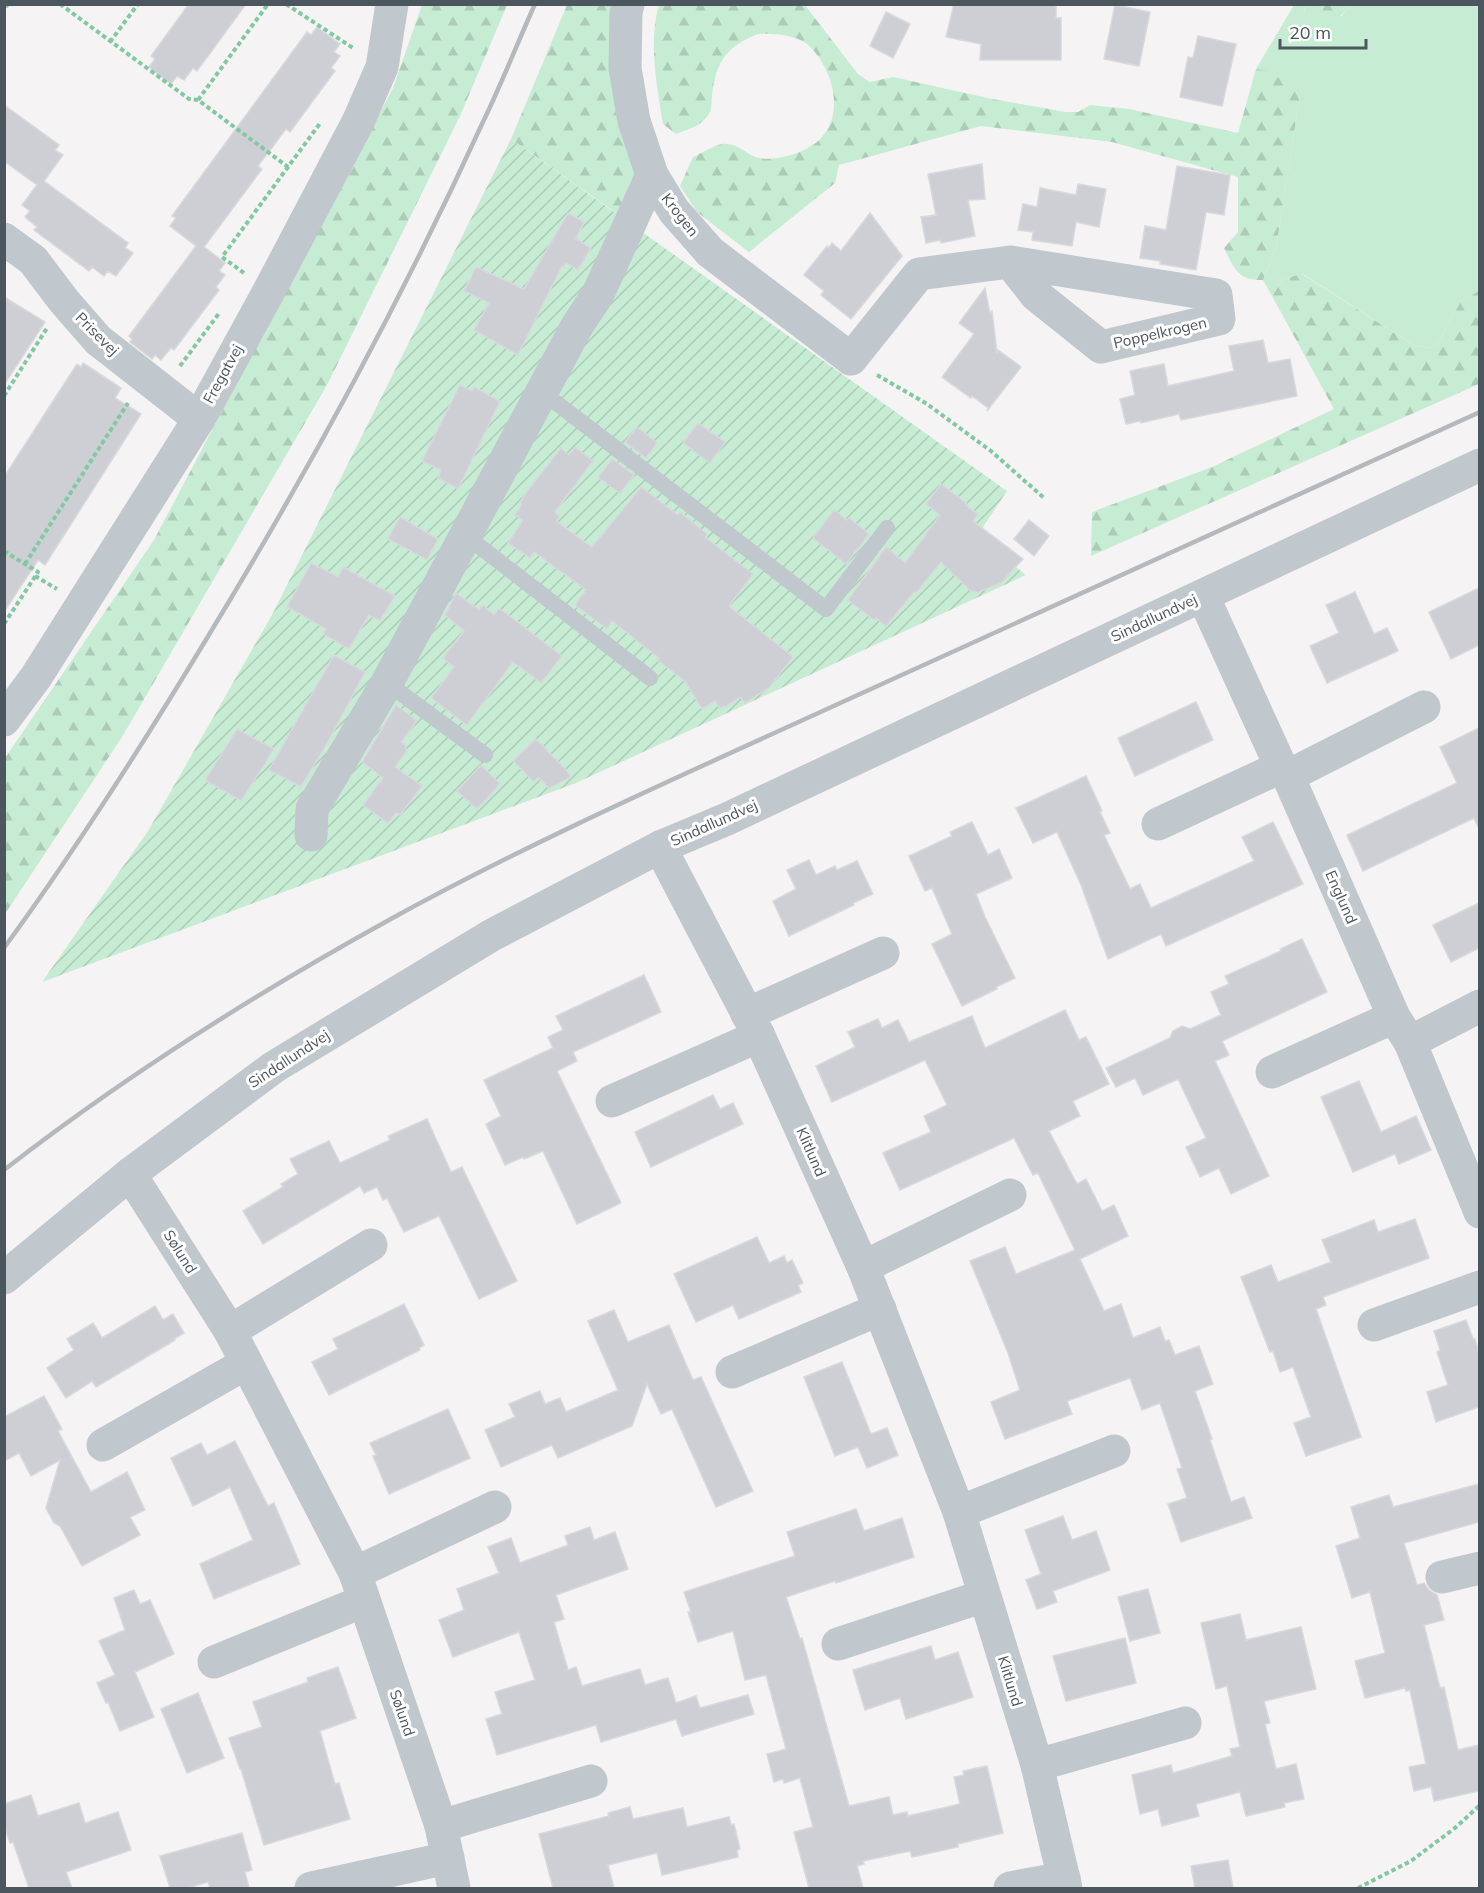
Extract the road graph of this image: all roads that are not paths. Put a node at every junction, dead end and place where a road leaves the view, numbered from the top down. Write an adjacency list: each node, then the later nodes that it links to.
1 (392, 4): 8 (street, Fregatvej)
2 (628, 4): 3 (street, Krogen)
3 (652, 175): 6 (street, Krogen); 7 (street)
4 (4, 239): 8 (street, Prisevej)
5 (1010, 262): 5 (street, Poppelkrogen); 6 (street, Poppelkrogen)
6 (851, 359)
7 (542, 392): 10 (lane); 11 (street)
8 (199, 419): 16 (street, Fregatvej)
9 (1479, 465): 12 (street, Sindallundvej)
10 (887, 528)
11 (466, 536): 13 (lane); 14 (street)
12 (1203, 596): 18 (street, Englund); 21 (street, Sindallundvej)
13 (650, 678)
14 (387, 683): 17 (lane); 20 (street)
15 (1425, 707): 18 (street)
16 (4, 720)
17 (485, 755)
18 (1285, 772): 19 (street); 25 (street, Englund)
19 (1158, 824)
20 (311, 835)
21 (660, 847): 24 (street, Klitlund); 28 (street, Sindallundvej)
22 (883, 953): 24 (street)
23 (1479, 1006): 25 (street)
24 (753, 1025): 27 (street); 32 (street, Klitlund)
25 (1402, 1029): 26 (street); 30 (street, Englund)
26 (1272, 1072)
27 (612, 1101)
28 (130, 1174): 33 (street, Sindallundvej); 37 (street, Sølund)
29 (1010, 1195): 32 (street)
30 (1479, 1212)
31 (372, 1245): 37 (street)
32 (863, 1267): 35 (street, Klitlund)
33 (4, 1278)
34 (1479, 1287): 36 (street)
35 (880, 1309): 39 (street); 43 (street, Klitlund)
36 (1374, 1325)
37 (230, 1331): 38 (street, Sølund)
38 (245, 1364): 40 (street); 46 (street, Sølund)
39 (732, 1372)
40 (103, 1445)
41 (1114, 1451): 43 (street)
42 (495, 1507): 46 (street)
43 (959, 1512): 47 (street, Klitlund)
44 (1479, 1568): 45 (street)
45 (1442, 1577)
46 (359, 1587): 49 (street); 53 (street, Sølund)
47 (984, 1596): 48 (street); 51 (street, Klitlund)
48 (838, 1644)
49 (214, 1662)
50 (1185, 1723): 51 (street)
51 (1037, 1765): 55 (street, Klitlund)
52 (591, 1781): 53 (street)
53 (441, 1826): 54 (street, Sølund)
54 (451, 1873): 56 (street, Sølund)
55 (1065, 1883): 57 (street, Klitlund)
56 (311, 1888)
57 (1010, 1888)

